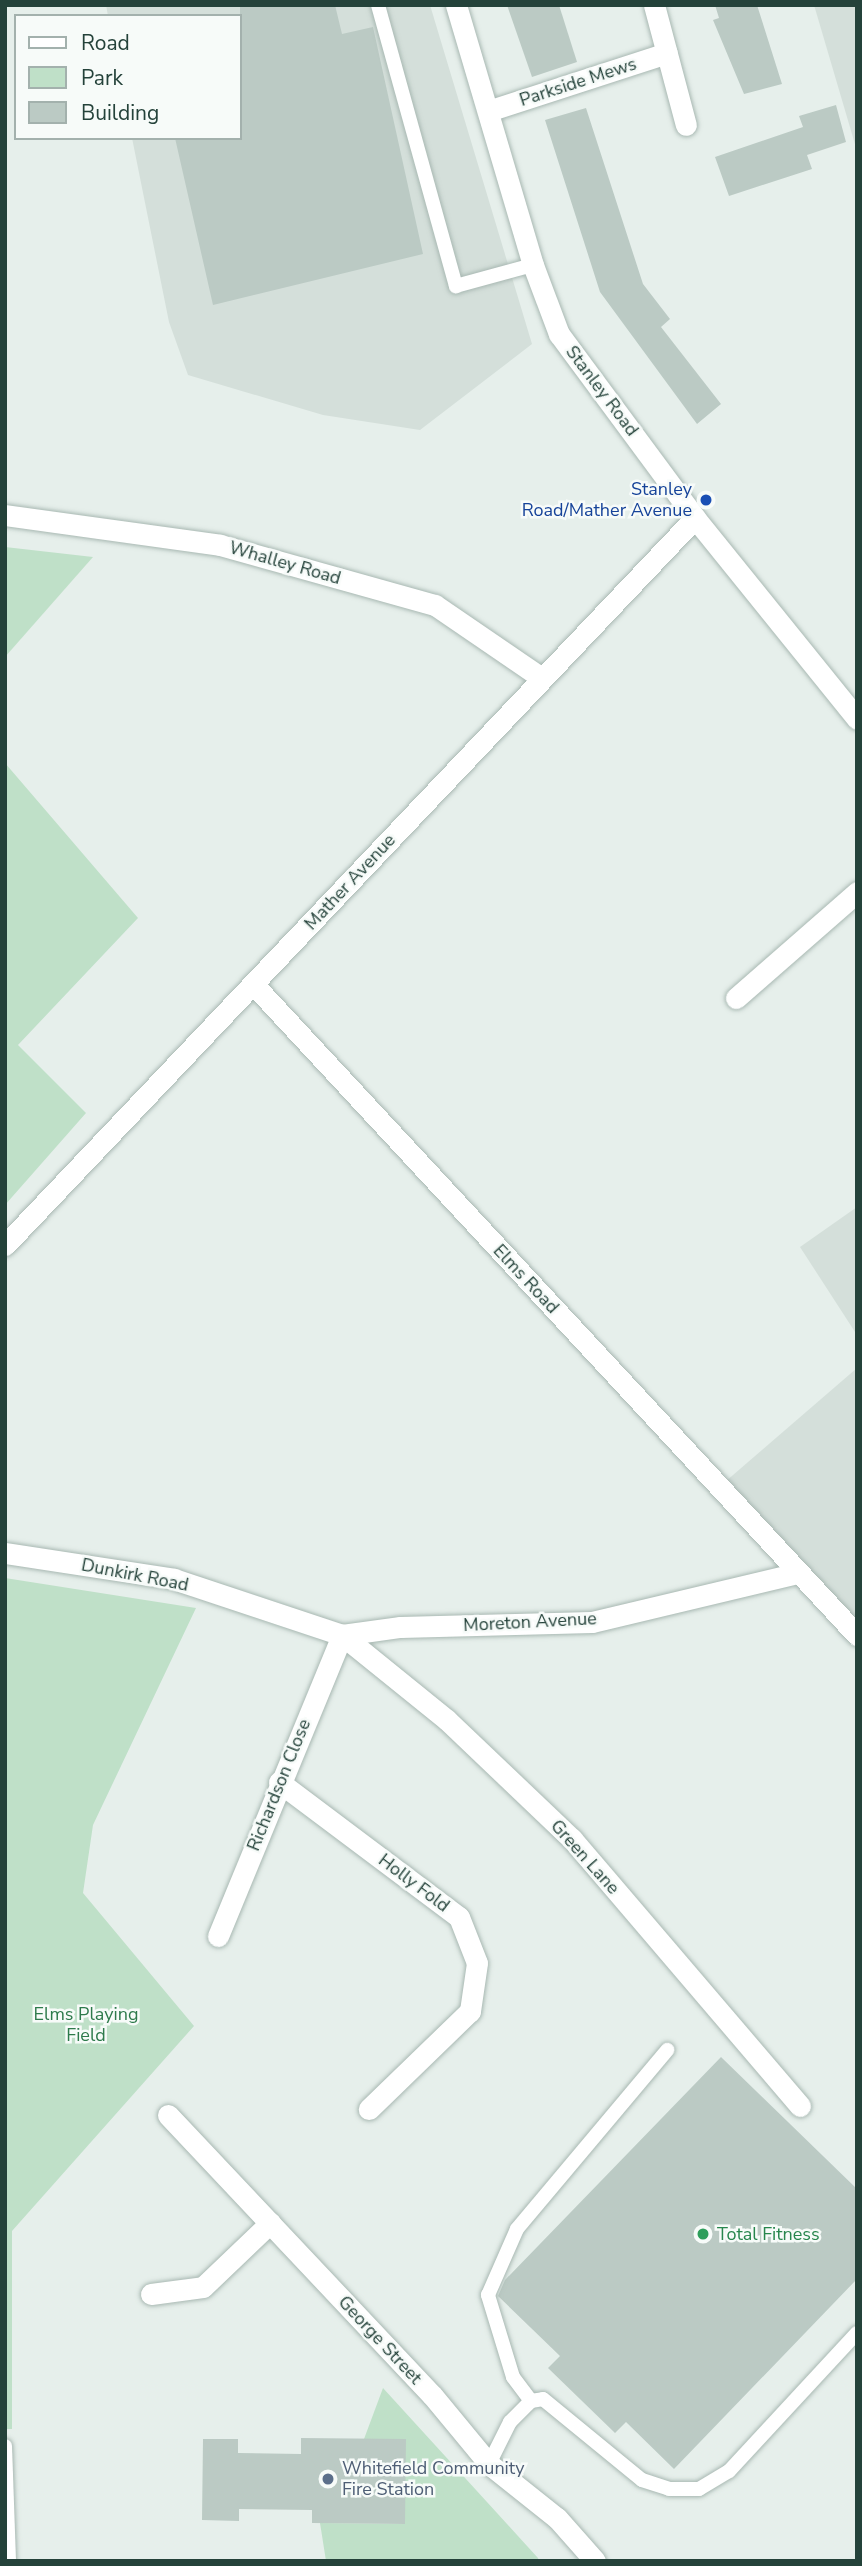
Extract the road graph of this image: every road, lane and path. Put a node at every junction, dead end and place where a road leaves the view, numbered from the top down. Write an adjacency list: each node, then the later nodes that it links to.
1 (378, 5): 7 (lane)
2 (456, 5): 5 (street, Stanley Road)
3 (654, 5): 4 (street)
4 (667, 53): 5 (street, Parkside Mews); 6 (street)
5 (488, 111): 7 (street, Stanley Road)
6 (686, 125)
7 (533, 265): 9 (street, Stanley Road)
8 (5, 515): 10 (street, Whalley Road)
9 (695, 518): 10 (street, Mather Avenue); 11 (street, Stanley Road)
10 (540, 677): 13 (street, Mather Avenue)
11 (857, 719)
12 (857, 892): 14 (street)
13 (254, 985): 15 (street, Mather Avenue); 17 (street, Elms Road)
14 (736, 998)
15 (5, 1245)
16 (5, 1553): 18 (street, Dunkirk Road)
17 (798, 1573): 18 (street, Moreton Avenue); 19 (street, Elms Road)
18 (342, 1635): 20 (street, Richardson Close); 23 (street, Green Lane)
19 (857, 1635)
20 (279, 1782): 21 (street, Richardson Close); 24 (street, Holly Fold)
21 (218, 1936)
22 (667, 2050): 29 (lane)
23 (800, 2106)
24 (369, 2109)
25 (168, 2115): 26 (street, George Street)
26 (270, 2223): 27 (street); 31 (street, George Street)
27 (150, 2294)
28 (857, 2333): 29 (lane)
29 (531, 2401): 31 (lane)
30 (5, 2446): 32 (lane)
31 (489, 2464): 33 (street, George Street)
32 (9, 2561)
33 (595, 2561)

